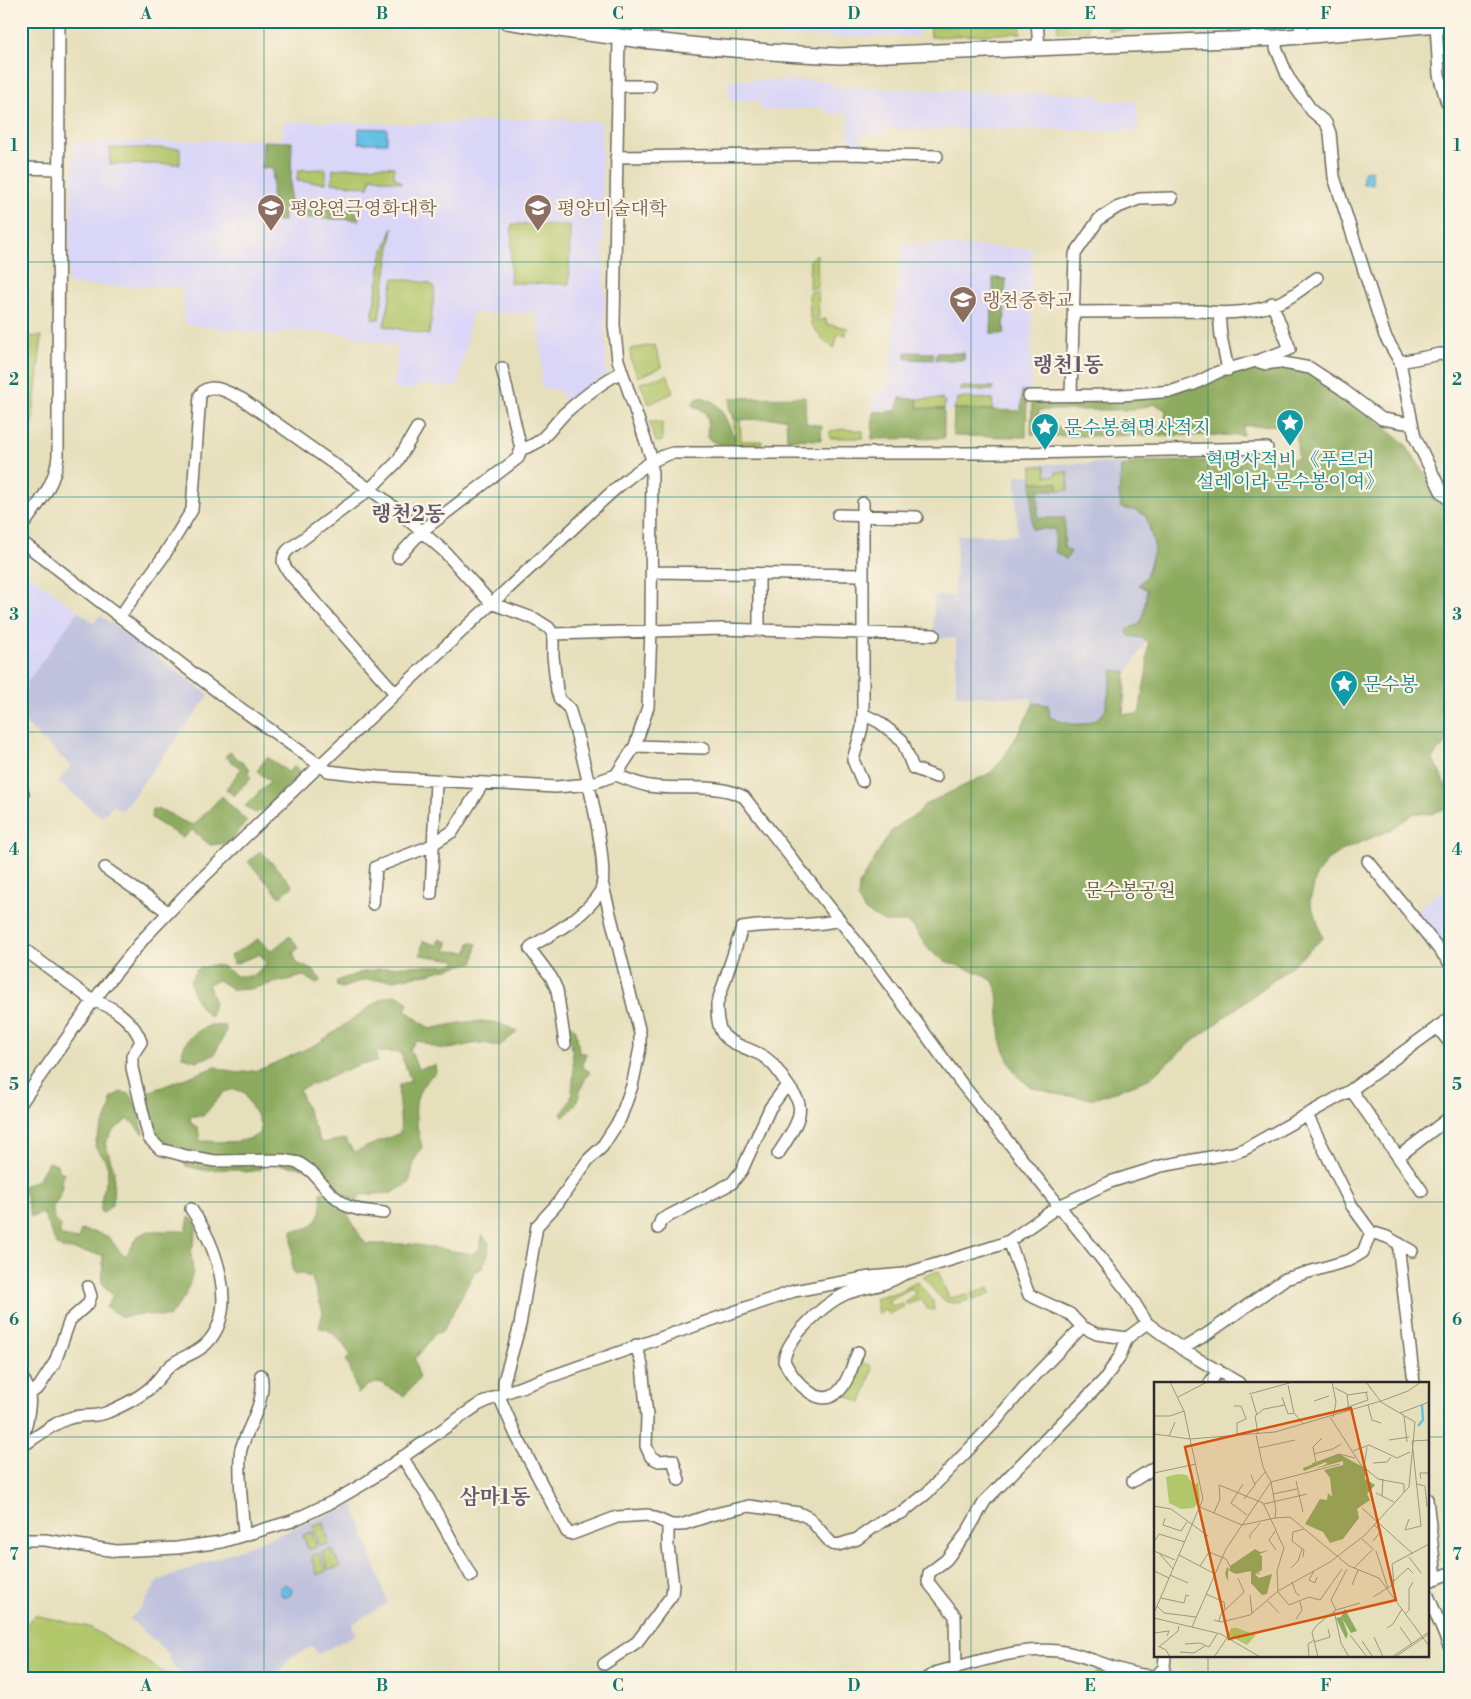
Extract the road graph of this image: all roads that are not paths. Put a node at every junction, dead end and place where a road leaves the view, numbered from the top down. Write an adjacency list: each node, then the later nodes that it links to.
1 (59, 21): 19 (street)
2 (507, 21): 7 (main road)
3 (639, 21): 10 (street)
4 (1037, 21): 11 (street)
5 (1303, 21): 8 (street)
6 (1443, 23): 8 (main road); 12 (street)
7 (619, 37): 10 (main road); 13 (street)
8 (1298, 37): 9 (main road)
9 (1277, 38): 11 (main road); 27 (street)
10 (638, 39): 11 (main road)
11 (1038, 48)
12 (1445, 84): 15 (street)
13 (618, 86): 14 (street); 17 (street)
14 (650, 86)
15 (1447, 104)
16 (937, 156): 17 (street)
17 (616, 157): 30 (street)
18 (21, 168): 19 (street)
19 (59, 169): 44 (street)
20 (1172, 198): 23 (street)
21 (1317, 278): 22 (street)
22 (1272, 303): 24 (street); 26 (street)
23 (1074, 312): 24 (street); 32 (street)
24 (1219, 314): 29 (street)
25 (1450, 355): 27 (street)
26 (1256, 361): 29 (street); 33 (street)
27 (1400, 362): 33 (street)
28 (502, 368): 36 (street)
29 (1228, 370): 32 (street)
30 (622, 372): 36 (street); 37 (street)
31 (1030, 396): 32 (street)
32 (1071, 396)
33 (1412, 424): 39 (street)
34 (417, 428): 38 (street)
35 (1267, 448): 37 (street)
36 (521, 449): 45 (street)
37 (652, 460): 48 (street); 51 (street)
38 (369, 490): 45 (street); 52 (street); 58 (street)
39 (1450, 501)
40 (863, 503): 42 (street)
41 (838, 515): 42 (street)
42 (863, 516): 43 (street); 50 (street)
43 (917, 517)
44 (21, 528)
45 (422, 531): 47 (street); 51 (street)
46 (21, 541): 52 (street)
47 (398, 556)
48 (652, 572): 49 (street); 53 (street)
49 (759, 574): 50 (street); 54 (street)
50 (863, 576): 55 (street)
51 (491, 603): 56 (street); 58 (street)
52 (120, 616): 62 (street)
53 (651, 630): 54 (street); 56 (street); 60 (street)
54 (759, 631): 55 (street)
55 (862, 633): 57 (street); 59 (street)
56 (553, 634): 68 (street)
57 (934, 635)
58 (395, 693): 62 (street)
59 (863, 714): 64 (street); 65 (street)
60 (635, 746): 61 (street); 63 (street)
61 (704, 748)
62 (318, 766): 66 (street); 75 (street)
63 (616, 775): 68 (street); 76 (street)
64 (936, 776)
65 (862, 780)
66 (436, 781): 67 (street); 69 (street)
67 (483, 783): 68 (street); 69 (street)
68 (590, 784): 72 (street)
69 (433, 844): 73 (street); 74 (street)
70 (1368, 861): 78 (street)
71 (105, 868): 75 (street)
72 (603, 886): 83 (street); 115 (street)
73 (431, 894)
74 (372, 904)
75 (168, 912): 79 (street)
76 (840, 920): 84 (street); 92 (street)
77 (21, 947): 79 (street)
78 (1450, 962)
79 (93, 1001): 86 (street); 94 (street)
80 (1450, 1018): 81 (street)
81 (1437, 1027): 82 (street); 85 (street)
82 (1450, 1043)
83 (565, 1044)
84 (787, 1085): 89 (street); 95 (street)
85 (1351, 1090): 87 (street); 90 (street)
86 (21, 1103)
87 (1308, 1115): 92 (street); 96 (street)
88 (1450, 1117): 90 (street)
89 (778, 1154)
90 (1398, 1157): 91 (street)
91 (1422, 1191)
92 (1058, 1206): 97 (street); 102 (street)
93 (190, 1209): 116 (street)
94 (384, 1214)
95 (658, 1228)
96 (1371, 1232): 98 (street); 106 (street)
97 (1009, 1241): 100 (street); 103 (street)
98 (1400, 1244): 99 (street); 113 (street)
99 (1412, 1250)
100 (904, 1274): 105 (street); 107 (street)
101 (88, 1287): 114 (street)
102 (1147, 1323): 104 (street); 106 (street)
103 (1082, 1328): 104 (street); 122 (street)
104 (1127, 1338): 132 (street)
105 (636, 1345): 115 (street); 119 (street)
106 (1182, 1349): 108 (street)
107 (858, 1352)
108 (1218, 1370): 111 (street); 112 (street)
109 (261, 1375): 123 (street)
110 (21, 1377): 114 (street)
111 (1211, 1382)
112 (1237, 1382)
113 (1414, 1382)
114 (30, 1394): 116 (street)
115 (502, 1394): 117 (street); 122 (street)
116 (21, 1446)
117 (402, 1457): 123 (street); 126 (street)
118 (1154, 1468): 120 (street)
119 (679, 1480)
120 (1133, 1481)
121 (1428, 1515): 127 (street)
122 (668, 1524): 131 (street)
123 (244, 1535): 124 (street)
124 (21, 1540)
125 (1450, 1574): 127 (street)
126 (471, 1576)
127 (1432, 1580)
128 (1428, 1595): 129 (street)
129 (1450, 1648)
130 (1165, 1656): 132 (street)
131 (604, 1664)
132 (956, 1668): 133 (street)
133 (937, 1675): 134 (street)
134 (927, 1678)

